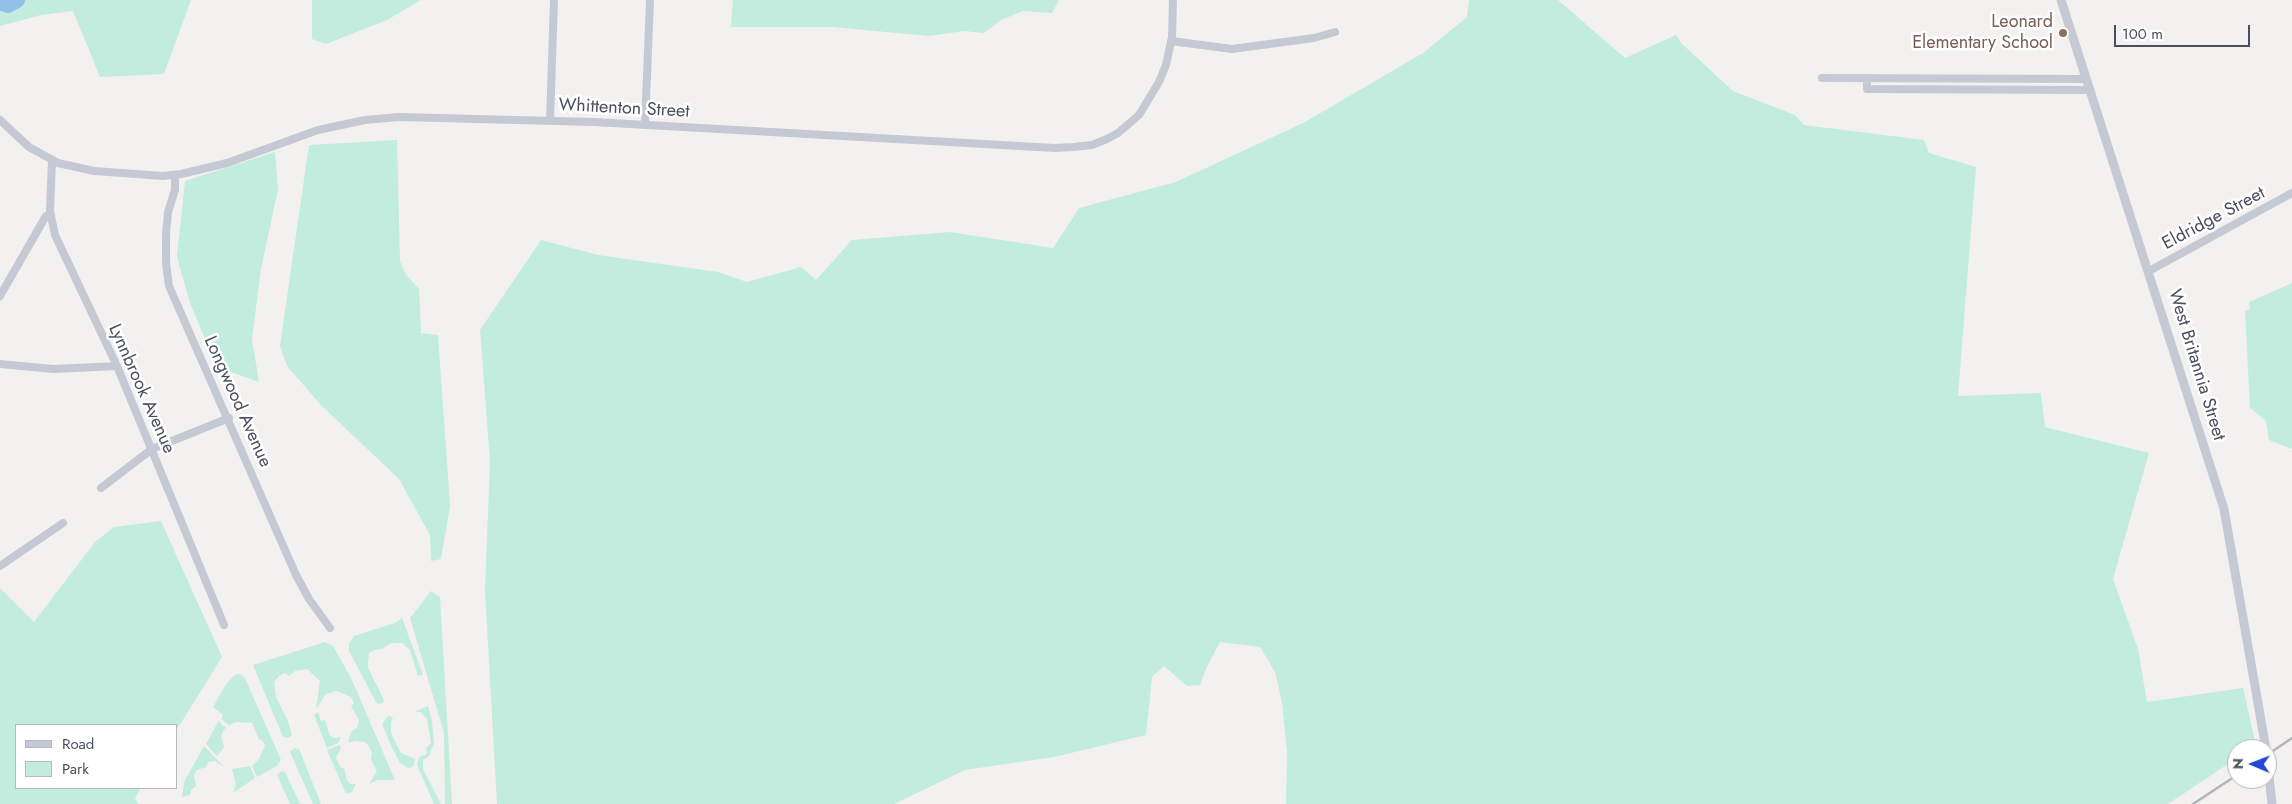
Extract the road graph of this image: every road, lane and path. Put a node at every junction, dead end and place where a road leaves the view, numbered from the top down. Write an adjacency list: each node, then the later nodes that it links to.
1 (554, 0): 12 (street)
2 (650, 0): 13 (street)
3 (1174, 0): 6 (street, Whittenton Street)
4 (2061, 0): 9 (street, West Britannia Street)
5 (1335, 32): 6 (street)
6 (1172, 41): 13 (street, Whittenton Street)
7 (1822, 78): 8 (street)
8 (1867, 78): 9 (street); 10 (street)
9 (2086, 79): 10 (street, West Britannia Street)
10 (2089, 90): 18 (street, West Britannia Street)
11 (0, 120): 14 (street, Whittenton Street)
12 (550, 121): 13 (street, Whittenton Street); 15 (street, Whittenton Street)
13 (645, 125)
14 (52, 161): 15 (street, Whittenton Street); 17 (street, Lynnbrook Avenue)
15 (175, 175): 22 (street, Longwood Avenue)
16 (2292, 193): 18 (street, Eldridge Street)
17 (50, 216): 19 (street); 21 (street, Lynnbrook Avenue)
18 (2149, 271): 29 (street, West Britannia Street)
19 (0, 296)
20 (0, 364): 21 (street)
21 (116, 366): 23 (street, Lynnbrook Avenue)
22 (229, 418): 23 (street); 28 (street, Longwood Avenue)
23 (152, 449): 24 (street); 27 (street, Lynnbrook Avenue)
24 (101, 488)
25 (63, 523): 26 (street)
26 (0, 566)
27 (224, 625)
28 (330, 628)
29 (2264, 739)
30 (2270, 789): 31 (street)
31 (2272, 804)

